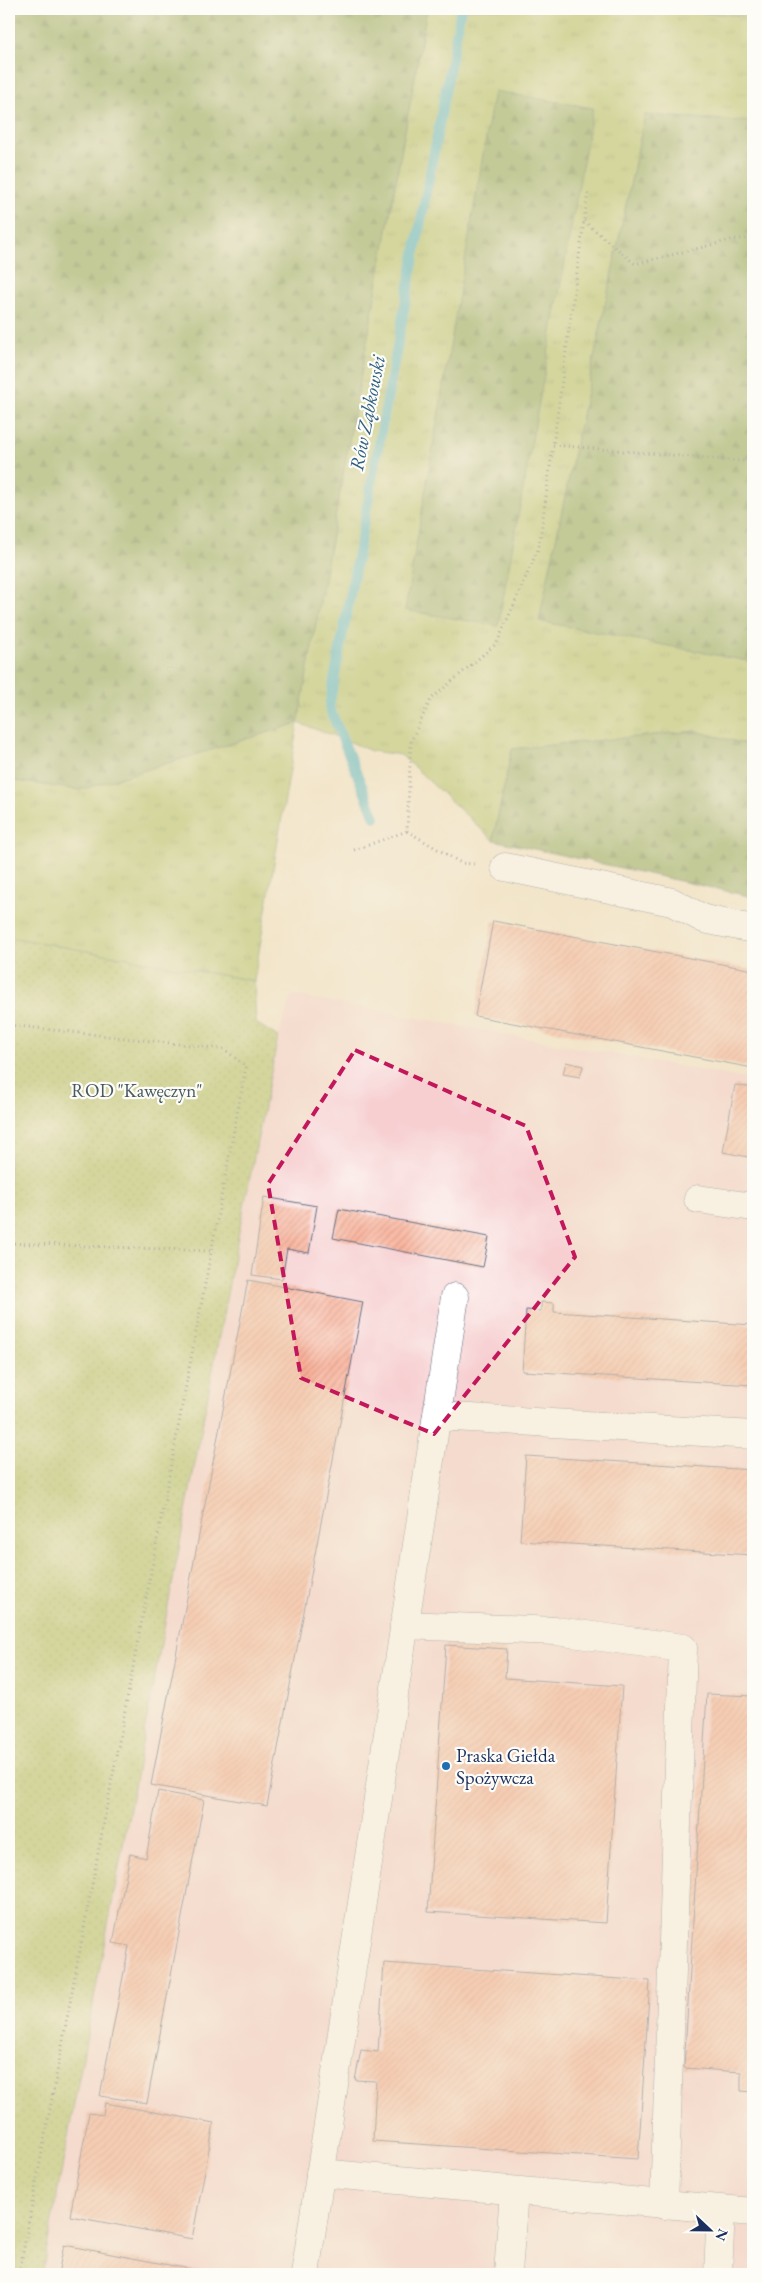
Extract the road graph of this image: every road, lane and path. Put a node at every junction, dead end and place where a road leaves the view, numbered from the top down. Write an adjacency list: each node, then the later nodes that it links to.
1 (588, 192): 2 (path)
2 (584, 220): 3 (path); 4 (path)
3 (753, 239)
4 (553, 445): 5 (path); 6 (path)
5 (753, 462)
6 (407, 830): 7 (path); 8 (path)
7 (354, 850)
8 (505, 867): 9 (lane)
9 (753, 929)
10 (9, 1024): 14 (path)
11 (698, 1199): 12 (lane)
12 (753, 1207)
13 (9, 1244): 14 (path)
14 (212, 1251): 24 (path)
15 (455, 1296): 16 (lane)
16 (437, 1416): 17 (lane); 18 (lane)
17 (753, 1435)
18 (404, 1625): 19 (lane); 21 (lane)
19 (320, 2172): 20 (lane); 25 (lane)
20 (514, 2191): 21 (lane); 26 (lane)
21 (664, 2205): 22 (lane)
22 (721, 2210): 23 (lane); 27 (lane)
23 (753, 2212)
24 (19, 2274)
25 (305, 2274)
26 (508, 2274)
27 (718, 2274)

